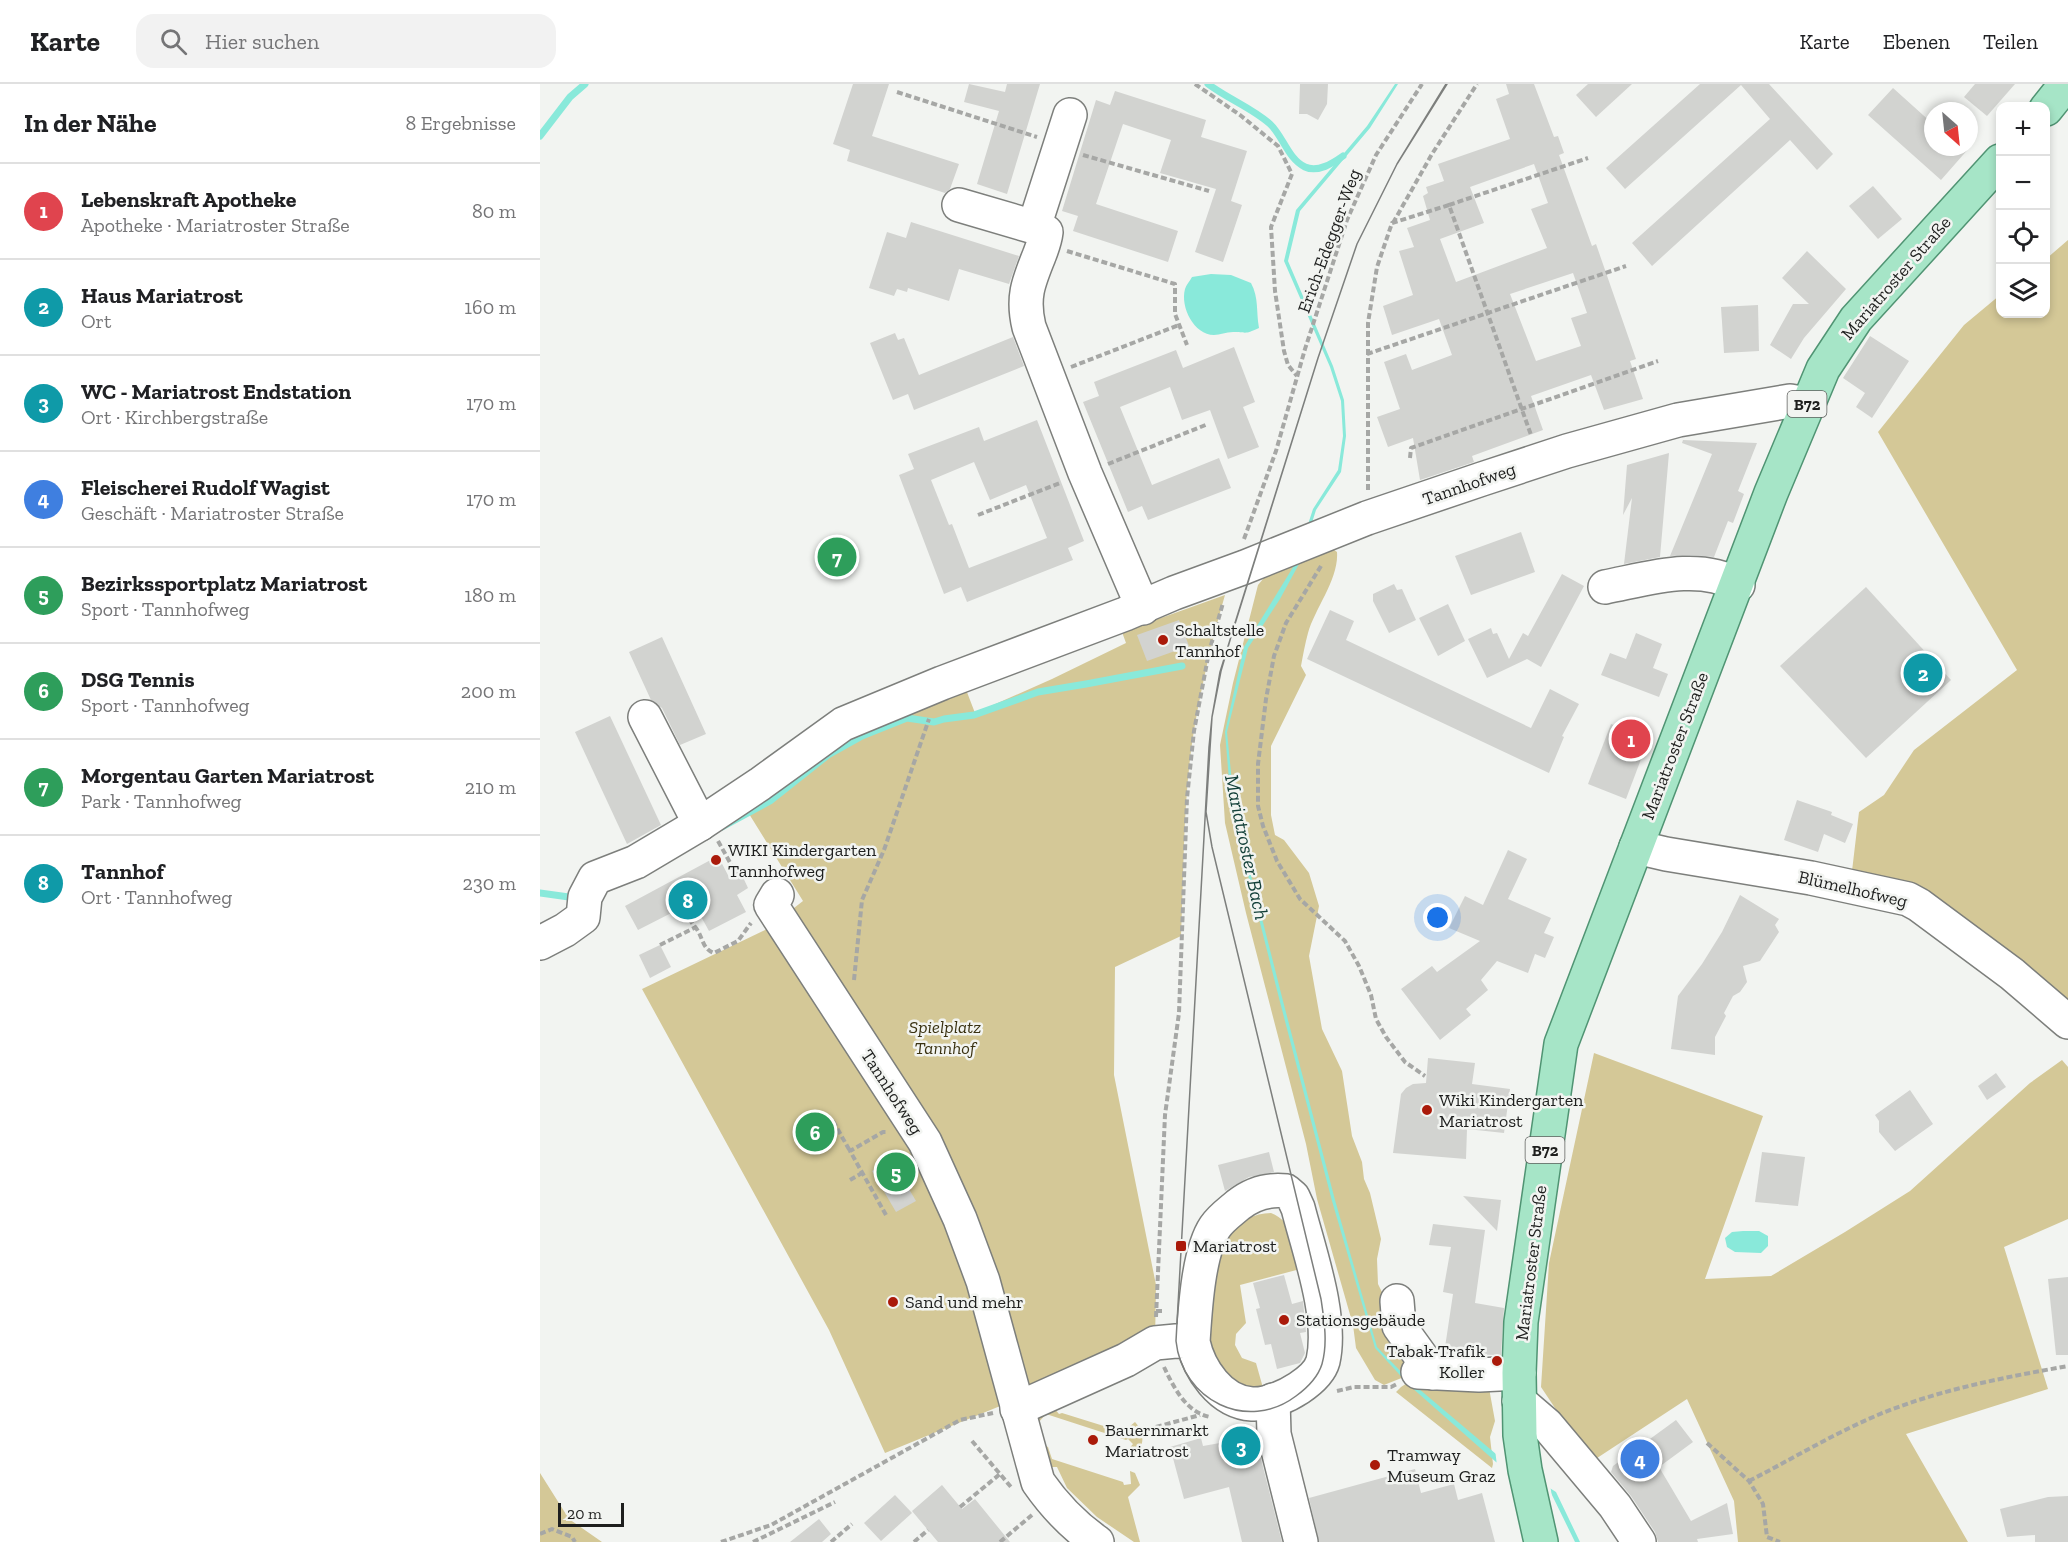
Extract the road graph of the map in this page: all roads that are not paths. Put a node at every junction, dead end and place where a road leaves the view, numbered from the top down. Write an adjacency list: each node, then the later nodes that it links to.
1 (2066, 84): 2 (main road)
2 (2050, 104)
3 (1063, 136): 6 (street)
4 (1996, 166): 7 (main road, Mariatroster Straße / B72)
5 (959, 205): 6 (street)
6 (1039, 235): 10 (street)
7 (1807, 404): 8 (main road, Mariatroster Straße / B72); 10 (street, Tannhofweg)
8 (1737, 585): 9 (street); 13 (main road, Mariatroster Straße / B72)
9 (1605, 587)
10 (1143, 608): 12 (street, Tannhofweg)
11 (645, 717): 12 (street)
12 (703, 822): 15 (street, Tannhofweg)
13 (1636, 847): 16 (street, Blümelhofweg); 19 (main road, Mariatroster Straße / B72)
14 (777, 896): 21 (street, Tannhofweg)
15 (540, 943)
16 (2068, 1022)
17 (1397, 1301): 19 (street)
18 (1193, 1342): 20 (street); 20 (street); 21 (street)
19 (1519, 1387): 24 (main road, Mariatroster Straße / B72); 25 (street)
20 (1273, 1400): 23 (street)
21 (1017, 1409): 22 (street, Tannhofweg)
22 (1097, 1542)
23 (1301, 1542)
24 (1541, 1542)
25 (1639, 1542)

